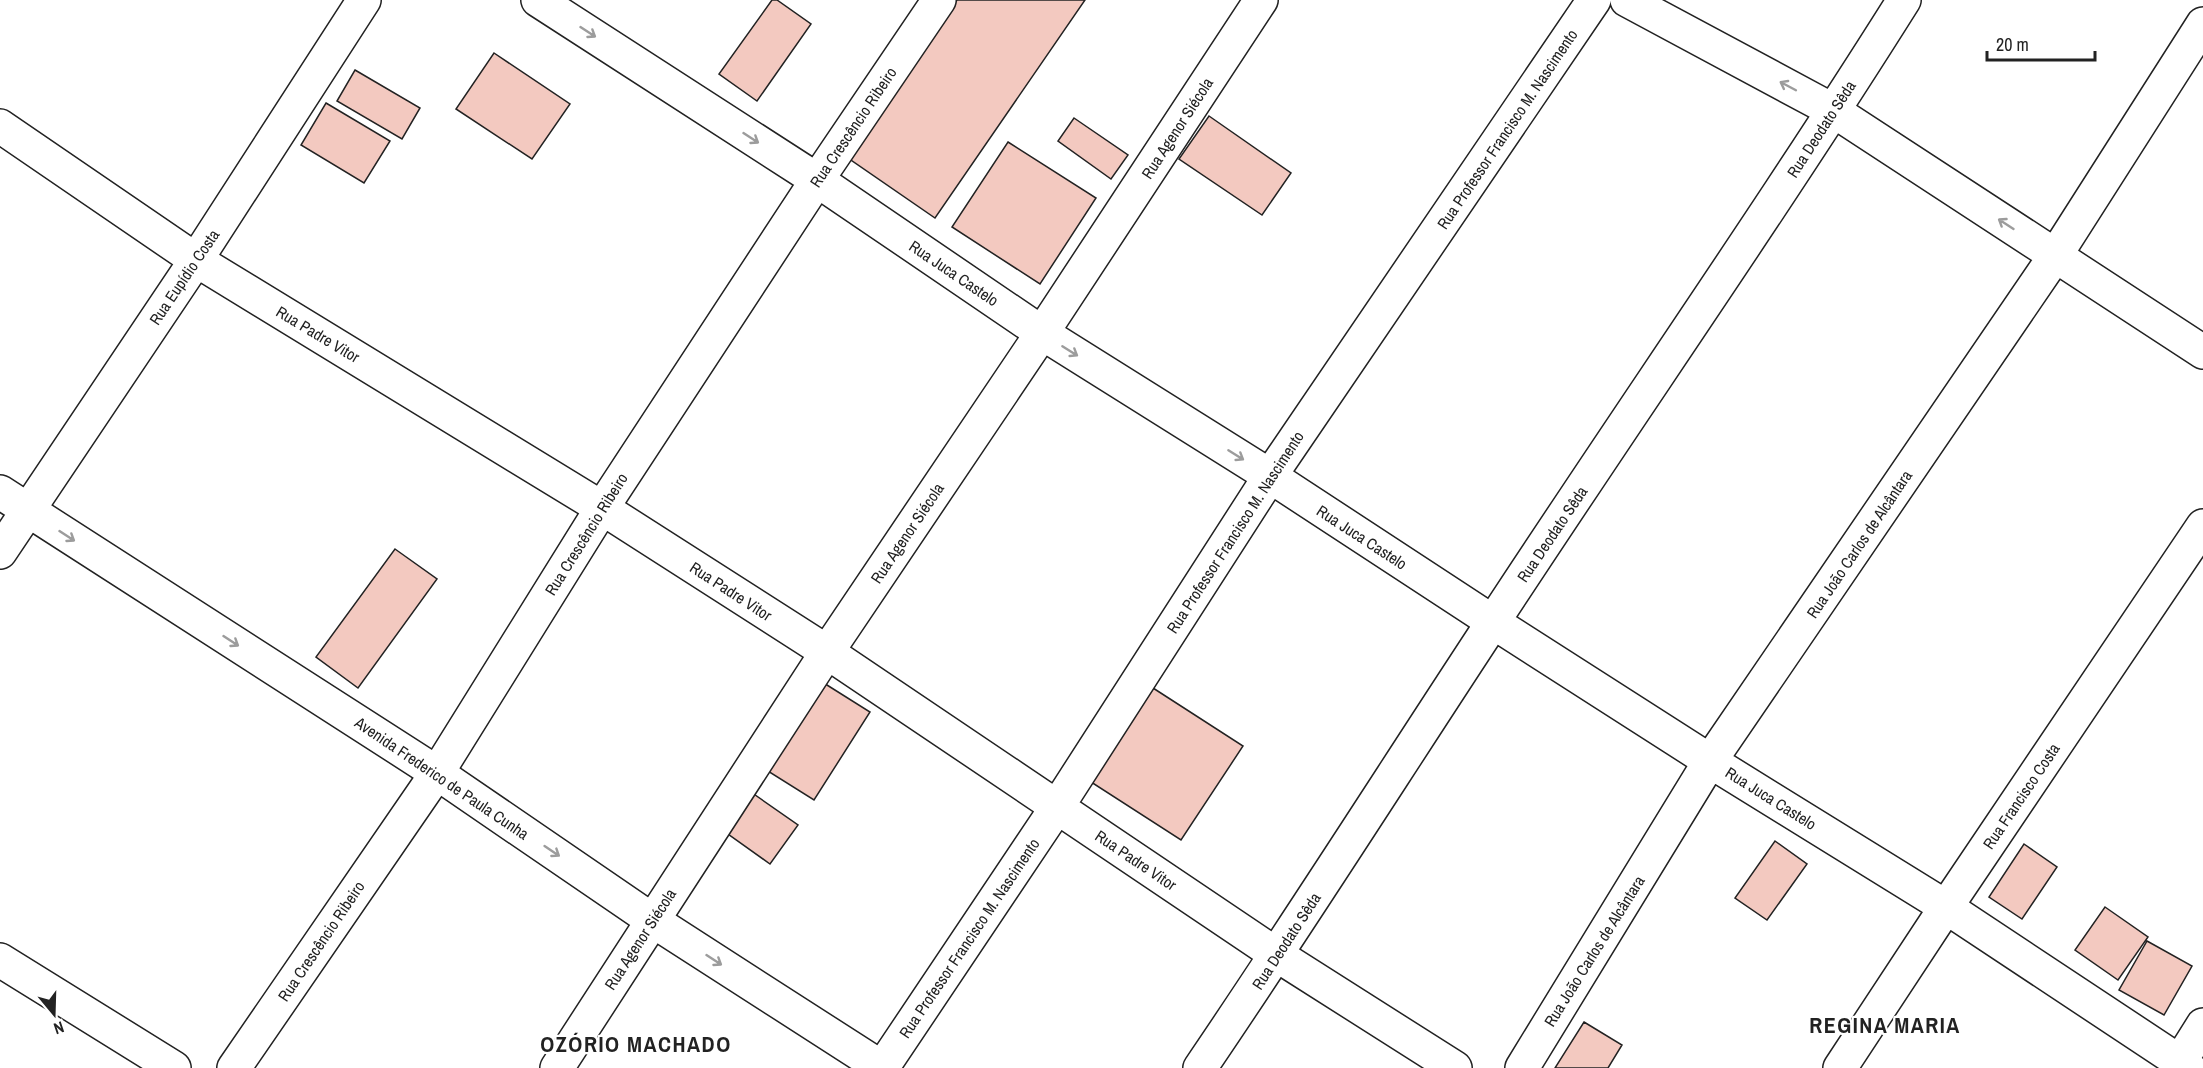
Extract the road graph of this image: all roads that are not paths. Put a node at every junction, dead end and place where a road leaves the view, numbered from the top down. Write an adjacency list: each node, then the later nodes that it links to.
1 (364, 0): 13 (street, Rua Eupídio Costa)
2 (538, 0): 11 (street, Rua Juca Castelo, one-way to 11)
3 (939, 0): 11 (street, Rua Crescêncio Ribeiro)
4 (1261, 0): 14 (street, Rua Agenor Siécola)
5 (1594, 0): 16 (street, Rua Professor Francisco M. Nascimento)
6 (1627, 0): 9 (street, one-way to 6)
7 (1904, 0): 9 (street, Rua Deodato Sêda)
8 (2203, 24): 12 (street, Rua João Carlos de Alcântara)
9 (1834, 111): 12 (street, one-way to 9); 22 (street, Rua Deodato Sêda)
10 (0, 126): 13 (street, Rua Padre Vitor)
11 (817, 180): 14 (street, Rua Juca Castelo); 18 (street, Rua Crescêncio Ribeiro)
12 (2055, 256): 15 (street); 24 (street, Rua João Carlos de Alcântara)
13 (196, 260): 18 (street, Rua Padre Vitor); 19 (street, Rua Eupídio Costa)
14 (1042, 333): 16 (street, Rua Juca Castelo, one-way to 16); 23 (street, Rua Agenor Siécola)
15 (2203, 352)
16 (1270, 476): 22 (street, Rua Juca Castelo); 26 (street, Rua Professor Francisco M. Nascimento)
17 (0, 492): 19 (street, Avenida Frederico de Paula Cunha)
18 (602, 508): 23 (street, Rua Padre Vitor); 25 (street, Rua Crescêncio Ribeiro)
19 (27, 510): 21 (street, Rua Eupídio Costa); 25 (street, Avenida Frederico de Paula Cunha, one-way to 25)
20 (2203, 526): 27 (street, Rua Francisco Costa)
21 (0, 552)
22 (1492, 622): 24 (street, Rua Juca Castelo); 29 (street, Rua Deodato Sêda)
23 (827, 652): 26 (street, Rua Padre Vitor); 28 (street, Rua Agenor Siécola)
24 (1710, 761): 27 (street, Rua Juca Castelo); 39 (street, Rua João Carlos de Alcântara)
25 (436, 773): 28 (street, Avenida Frederico de Paula Cunha, one-way to 28); 34 (street, Rua Crescêncio Ribeiro)
26 (1057, 807): 29 (street, Rua Padre Vitor); 36 (street, Rua Professor Francisco M. Nascimento)
27 (1946, 907): 32 (street, Rua Juca Castelo); 40 (street, Rua Francisco Costa)
28 (652, 920): 35 (street, Rua Agenor Siécola); 36 (street, Avenida Frederico de Paula Cunha, one-way to 36)
29 (1277, 955): 37 (street, Rua Deodato Sêda); 38 (street, Rua Padre Vitor)
30 (0, 960): 33 (street)
31 (2203, 1025): 32 (street)
32 (2182, 1066)
33 (174, 1068)
34 (234, 1068)
35 (557, 1068)
36 (882, 1068)
37 (1200, 1068)
38 (1455, 1068)
39 (1522, 1068)
40 (1840, 1068)

